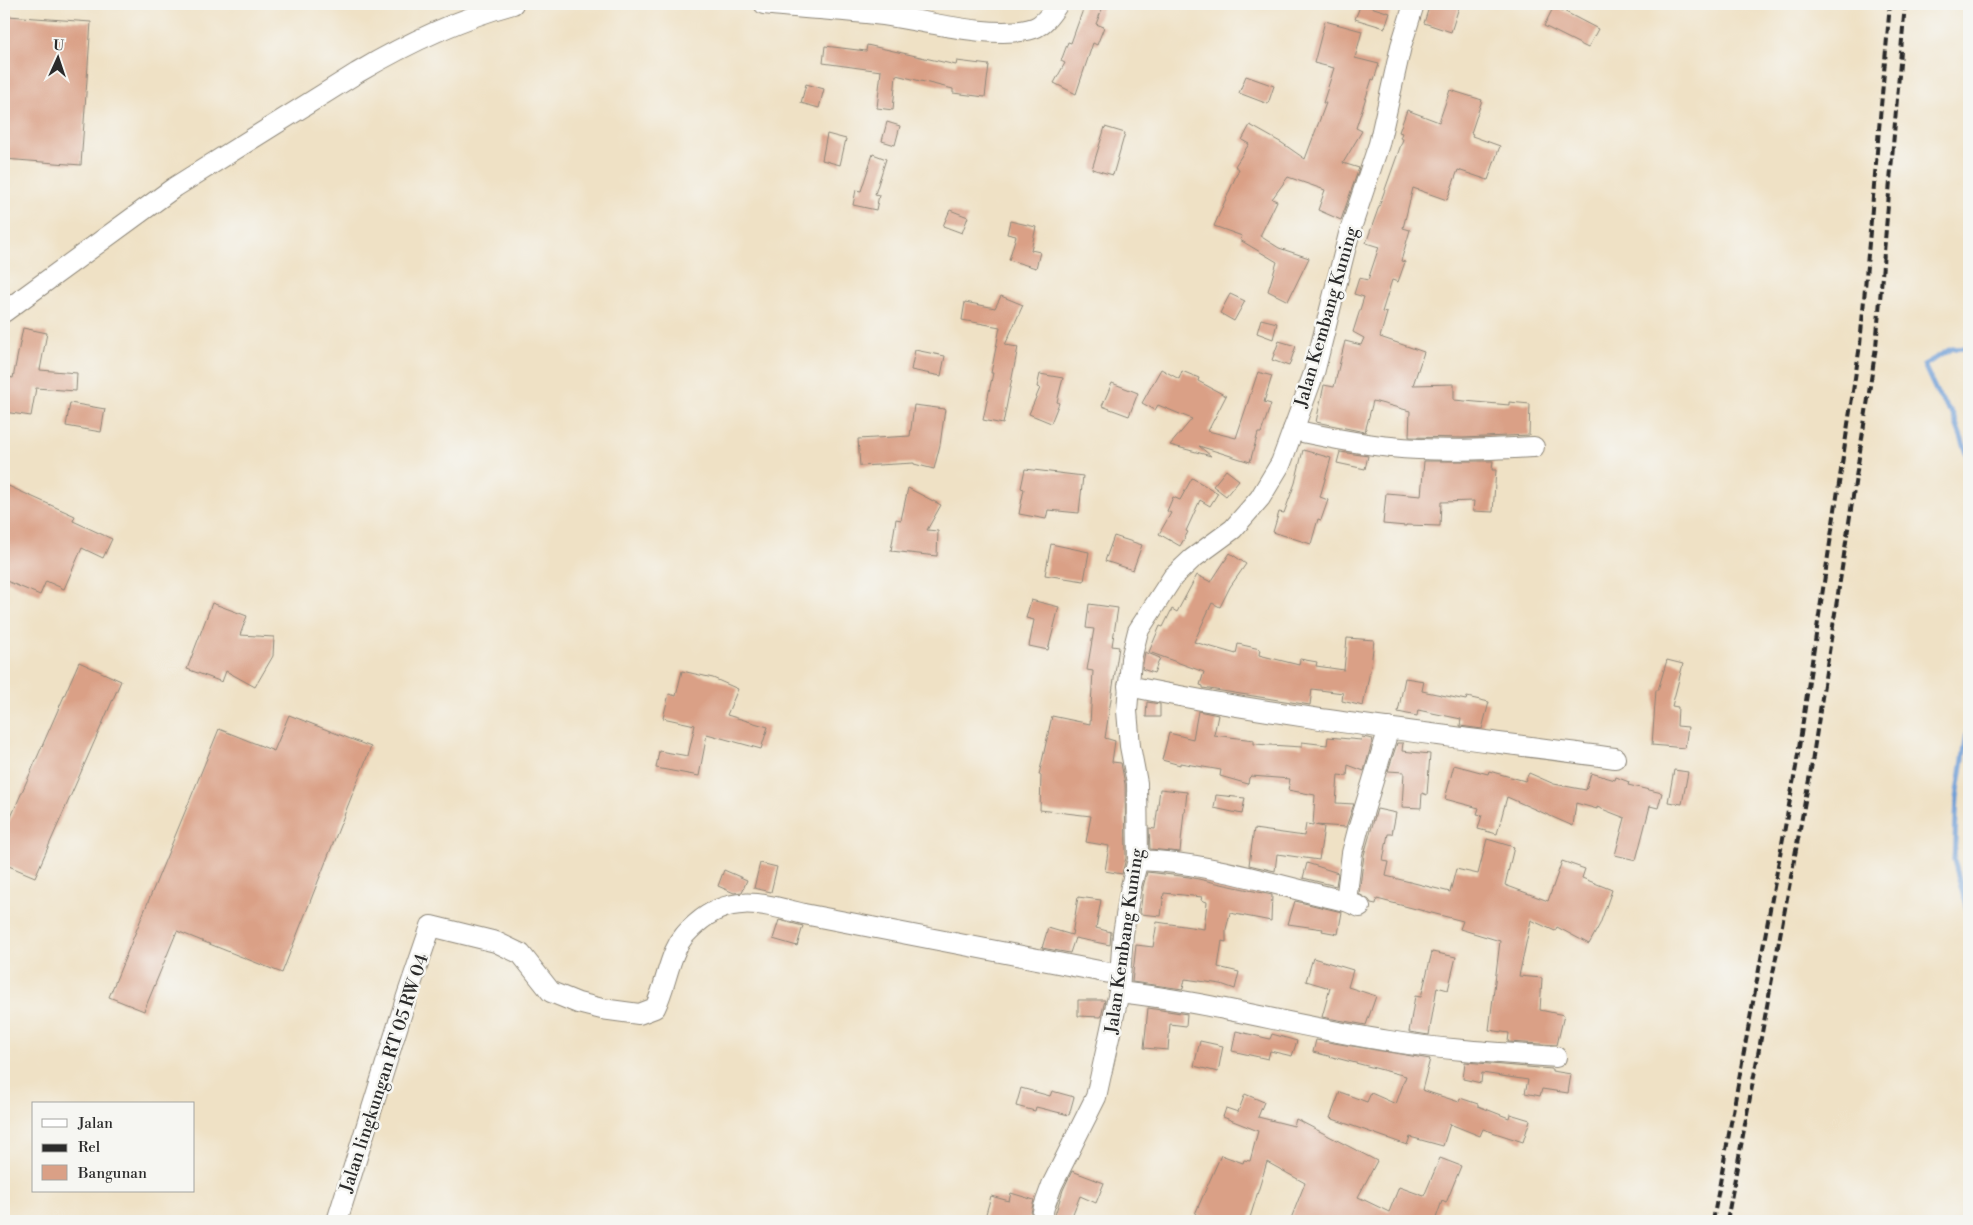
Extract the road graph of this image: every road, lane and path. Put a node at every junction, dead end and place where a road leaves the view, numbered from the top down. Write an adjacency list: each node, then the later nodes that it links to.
1 (513, 4): 5 (street)
2 (764, 4): 3 (street)
3 (1058, 4)
4 (1414, 4): 6 (street, Jalan Kembang Kuning)
5 (4, 312)
6 (1293, 430): 7 (street); 8 (street, Jalan Kembang Kuning)
7 (1534, 448)
8 (1128, 686): 9 (street); 11 (street, Jalan Kembang Kuning)
9 (1389, 728): 10 (street); 11 (street)
10 (1615, 758)
11 (1138, 860): 12 (street, Jalan Kembang Kuning)
12 (1120, 984): 13 (street); 14 (street, Jalan lingkungan RT 05 RW 04); 15 (street, Jalan Kembang Kuning)
13 (1556, 1057)
14 (336, 1221)
15 (1041, 1221)

